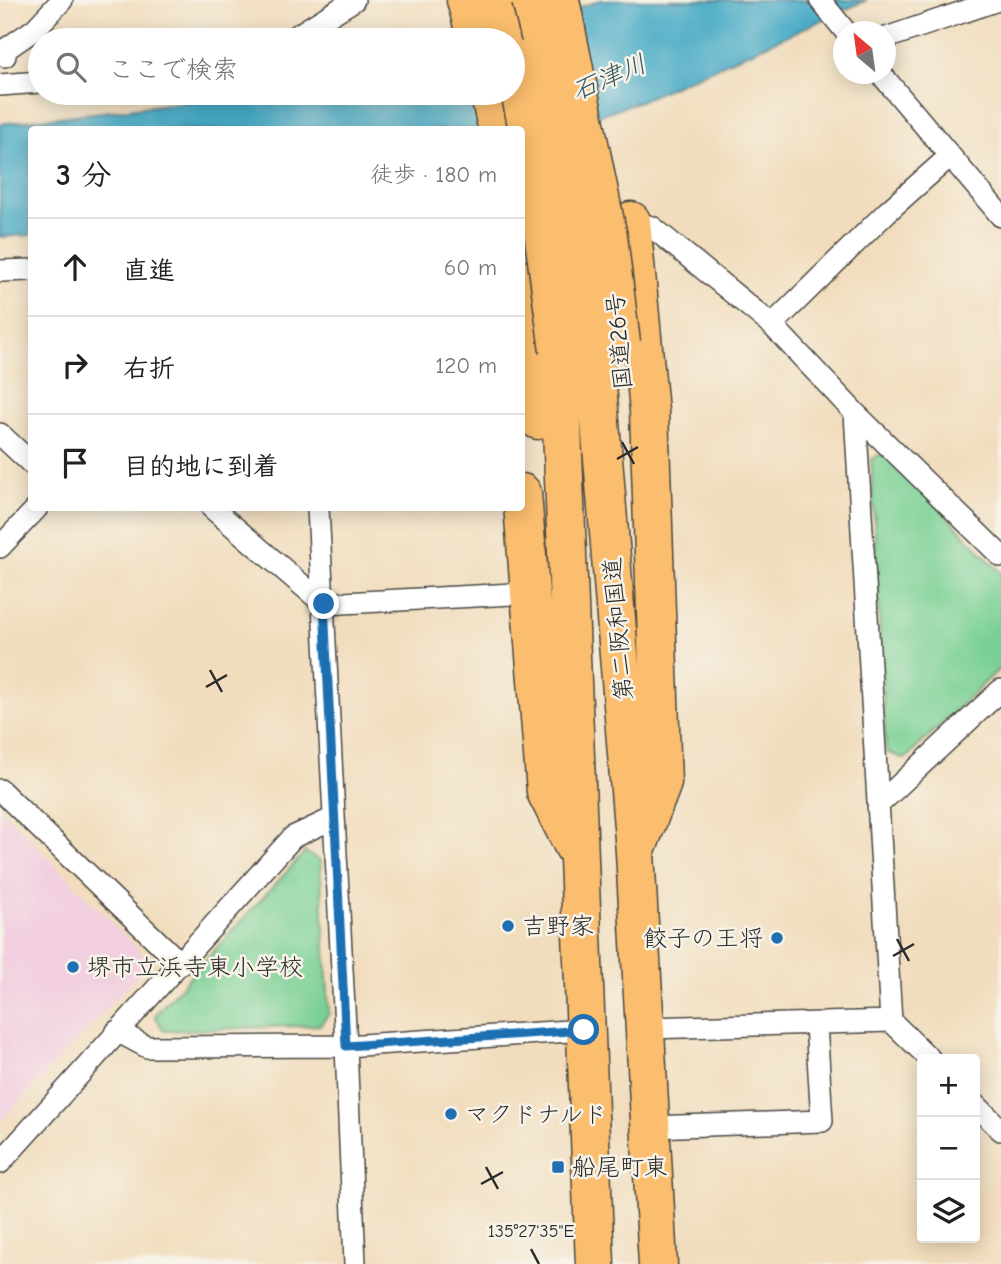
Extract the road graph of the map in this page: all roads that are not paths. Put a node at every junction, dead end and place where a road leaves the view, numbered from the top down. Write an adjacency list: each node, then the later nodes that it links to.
1 (62, 0): 9 (street)
2 (354, 0): 10 (street)
3 (531, 0): 29 (highway, 第二阪和国道, bridge)
4 (560, 0): 29 (highway, 国道26号, bridge)
5 (820, 0): 8 (street)
6 (998, 0): 13 (street)
7 (478, 13): 11 (highway)
8 (837, 21)
9 (36, 28)
10 (309, 28)
11 (495, 28)
12 (28, 34): 14 (street)
13 (896, 35)
14 (5, 57)
15 (28, 83): 17 (street)
16 (889, 84): 21 (street)
17 (0, 85)
18 (492, 105): 20 (highway)
19 (523, 105): 29 (highway, 第二阪和国道, bridge)
20 (497, 126)
21 (950, 156): 22 (street); 28 (street)
22 (1001, 216)
23 (631, 221): 24 (street); 28 (street); 45 (highway)
24 (525, 243)
25 (28, 270): 26 (street)
26 (0, 271)
27 (525, 284): 29 (highway)
28 (772, 325): 30 (street)
29 (577, 350): 45 (highway, 第二阪和国道); 46 (highway, 第二阪和国道)
30 (855, 413): 38 (street); 43 (street)
31 (0, 434): 32 (street)
32 (28, 460)
33 (34, 511): 37 (street)
34 (216, 511): 40 (street)
35 (318, 511): 40 (street)
36 (524, 511): 39 (highway)
37 (0, 547)
38 (1001, 556)
39 (531, 593): 40 (street); 46 (highway)
40 (324, 604): 44 (street)
41 (1001, 690): 43 (street)
42 (0, 790): 47 (street)
43 (878, 805): 48 (street)
44 (334, 818): 47 (street); 53 (street)
45 (635, 852): 50 (highway, 第二阪和国道)
46 (580, 858): 51 (highway, 第二阪和国道)
47 (181, 964): 52 (street)
48 (891, 1021): 49 (street); 54 (street)
49 (816, 1024): 50 (street); 56 (street)
50 (647, 1028): 56 (highway, 第二阪和国道)
51 (584, 1030): 53 (street); 60 (highway, 第二阪和国道)
52 (117, 1031): 53 (street); 58 (street)
53 (346, 1046): 59 (street)
54 (925, 1054)
55 (980, 1109): 57 (street)
56 (651, 1127): 61 (highway, 第二阪和国道)
57 (1001, 1130)
58 (0, 1163)
59 (355, 1264)
60 (595, 1264)
61 (658, 1264)

